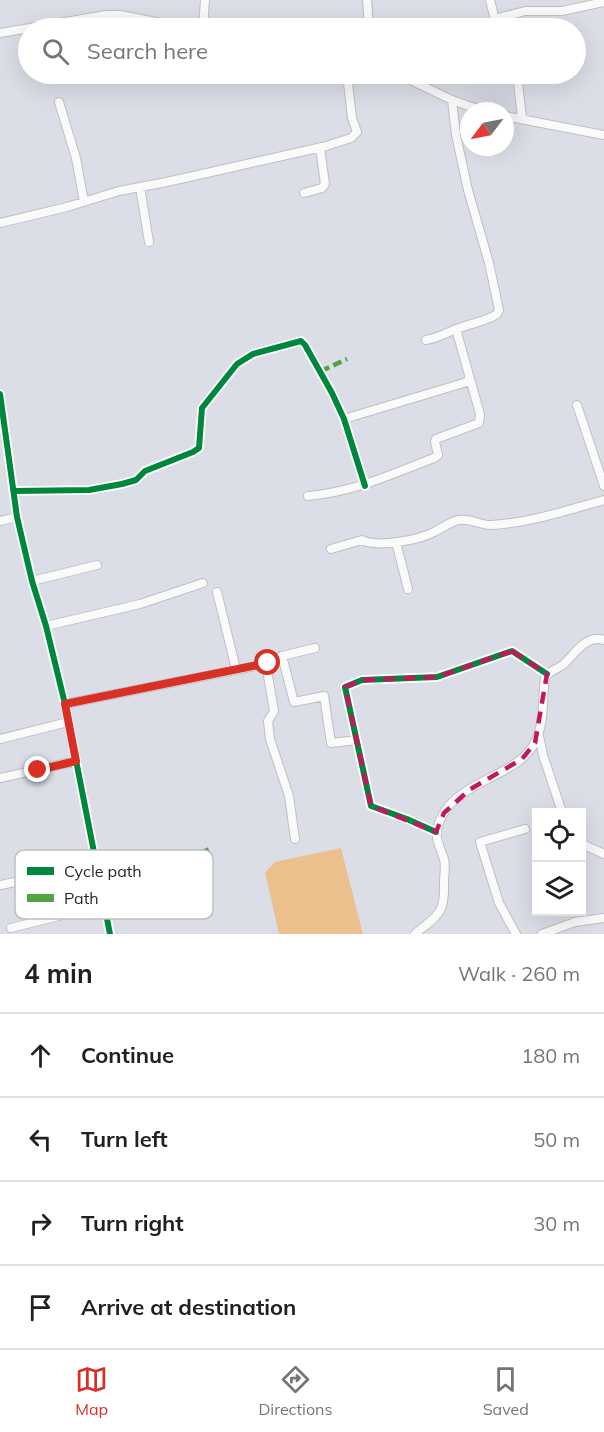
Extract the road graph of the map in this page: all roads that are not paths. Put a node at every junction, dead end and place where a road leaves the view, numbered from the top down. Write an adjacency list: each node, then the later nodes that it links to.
1 (205, 0): 7 (street)
2 (367, 0): 8 (street)
3 (489, 0): 9 (street)
4 (604, 2): 10 (street)
5 (81, 18): 6 (street)
6 (135, 18)
7 (204, 18)
8 (368, 18)
9 (495, 18)
10 (499, 18)
11 (18, 30): 12 (street)
12 (0, 33)
13 (348, 84): 22 (street)
14 (419, 84): 16 (street)
15 (518, 84): 20 (street)
16 (452, 100): 18 (street); 28 (street)
17 (59, 102): 25 (street)
18 (460, 103)
19 (514, 117): 20 (street)
20 (522, 118): 21 (street)
21 (604, 135)
22 (322, 147): 23 (street); 24 (street)
23 (140, 187): 25 (street); 27 (street)
24 (304, 193)
25 (84, 202): 26 (street)
26 (0, 224)
27 (149, 242)
28 (456, 329): 29 (street); 30 (street)
29 (426, 340)
30 (469, 381): 33 (street); 34 (street)
31 (0, 394): 36 (street)
32 (577, 405): 35 (street)
33 (344, 419): 34 (street); 36 (street)
34 (364, 486): 37 (street)
35 (604, 486)
36 (14, 491): 39 (street)
37 (308, 496)
38 (604, 500): 41 (street)
39 (17, 517): 40 (street); 44 (street)
40 (0, 521)
41 (396, 542): 42 (street); 46 (street)
42 (332, 549)
43 (97, 565): 44 (street)
44 (32, 581): 48 (street)
45 (203, 583): 48 (street)
46 (408, 589)
47 (217, 592): 53 (street)
48 (46, 626): 55 (street)
49 (604, 640): 54 (street)
50 (315, 648): 51 (street)
51 (282, 656): 52 (street); 59 (street)
52 (266, 664): 53 (street); 65 (street)
53 (236, 669): 55 (street)
54 (547, 674): 57 (street); 59 (street)
55 (65, 704): 56 (street)
56 (68, 722): 58 (street); 60 (street)
57 (538, 735): 62 (street); 64 (street)
58 (0, 739)
59 (357, 740): 64 (street)
60 (76, 761): 61 (street); 67 (street)
61 (0, 778)
62 (560, 808)
63 (525, 829): 75 (street)
64 (436, 832): 74 (street)
65 (295, 839)
66 (586, 846): 68 (street)
67 (94, 850)
68 (604, 854)
69 (604, 918): 76 (street)
70 (47, 919): 72 (street)
71 (108, 919): 73 (street)
72 (11, 928)
73 (110, 934)
74 (415, 934)
75 (516, 934)
76 (542, 934)

